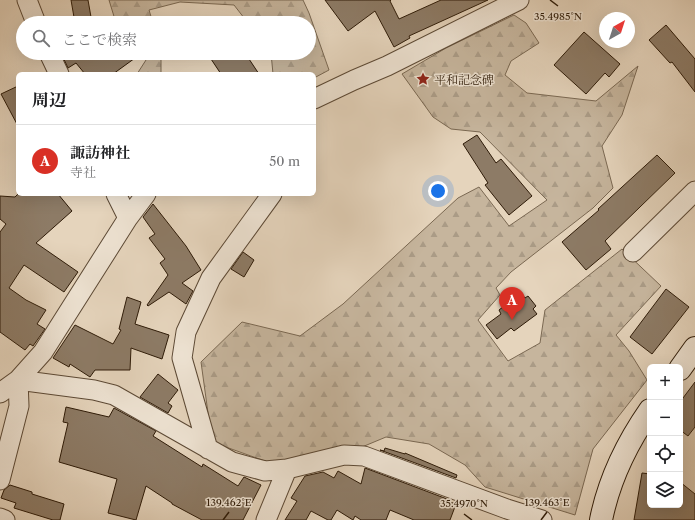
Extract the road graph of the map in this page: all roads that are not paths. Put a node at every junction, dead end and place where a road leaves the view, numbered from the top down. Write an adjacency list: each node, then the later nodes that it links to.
1 (26, 0): 3 (street)
2 (519, 0): 6 (street)
3 (33, 16)
4 (52, 60): 5 (street)
5 (58, 72)
6 (316, 99)
7 (695, 191): 12 (street)
8 (117, 196): 11 (street)
9 (144, 196): 11 (street)
10 (271, 196): 18 (street)
11 (128, 218): 15 (street)
12 (633, 252)
13 (695, 348): 14 (street)
14 (683, 365)
15 (18, 380): 16 (street); 18 (street); 20 (street)
16 (0, 393)
17 (647, 414): 25 (street)
18 (208, 450): 19 (street)
19 (287, 469): 23 (street); 24 (street)
20 (0, 480)
21 (0, 518): 22 (street)
22 (5, 520)
23 (266, 520)
24 (542, 520)
25 (601, 520)

